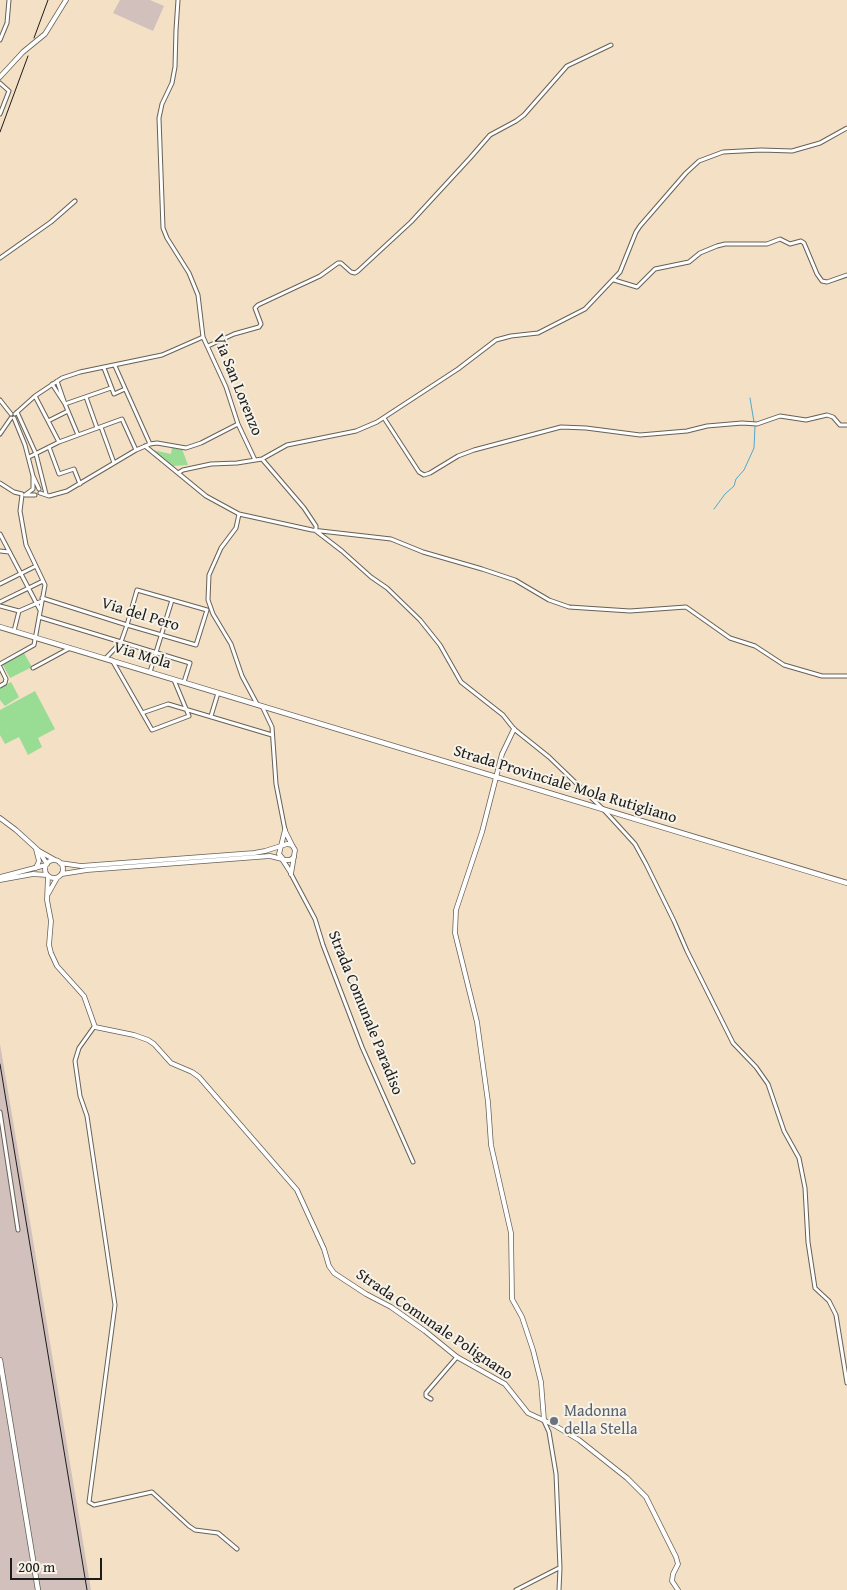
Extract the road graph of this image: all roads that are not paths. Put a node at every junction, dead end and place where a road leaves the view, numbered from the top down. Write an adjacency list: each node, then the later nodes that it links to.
1 (9, 0): 4 (street)
2 (66, 0): 6 (street)
3 (178, 0): 14 (street, Via San Lorenzo)
4 (0, 40)
5 (611, 45): 15 (street)
6 (0, 77)
7 (0, 83): 8 (street)
8 (0, 114)
9 (847, 128): 13 (street)
10 (75, 201): 11 (street)
11 (0, 258)
12 (847, 275): 13 (street)
13 (614, 280): 28 (street)
14 (204, 337): 15 (street, Via San Lorenzo); 16 (street)
15 (208, 346): 30 (street, Via San Lorenzo)
16 (116, 366): 17 (street); 21 (street)
17 (104, 368): 18 (street); 20 (street)
18 (57, 381): 19 (street); 25 (street)
19 (52, 384): 22 (street); 25 (street)
20 (111, 388): 21 (street); 23 (street)
21 (125, 390): 36 (street)
22 (35, 396): 27 (street); 29 (street)
23 (86, 397): 25 (street); 32 (street)
24 (0, 400): 27 (street)
25 (65, 404): 26 (street)
26 (68, 411): 29 (street); 34 (street)
27 (13, 415): 33 (street); 39 (street); 40 (street)
28 (384, 418): 31 (street); 41 (street)
29 (48, 421): 35 (street)
30 (238, 424): 36 (street); 42 (street, Via San Lorenzo)
31 (847, 425)
32 (99, 428): 34 (street); 38 (street); 43 (street)
33 (0, 434)
34 (78, 435): 35 (street)
35 (59, 442): 37 (street)
36 (147, 445): 38 (street); 44 (street)
37 (49, 447): 39 (street); 47 (street)
38 (136, 450): 43 (street)
39 (36, 454): 40 (street); 50 (street)
40 (29, 457): 45 (street)
41 (262, 459): 42 (street); 54 (street, Via San Lorenzo)
42 (255, 460): 44 (street)
43 (114, 463): 47 (street)
44 (178, 473): 53 (street)
45 (33, 476): 48 (street); 49 (street)
46 (0, 483): 51 (street)
47 (80, 484): 50 (street)
48 (33, 490): 49 (street); 51 (street); 52 (street)
49 (39, 491): 50 (street); 52 (street)
50 (46, 494)
51 (23, 495): 52 (street); 58 (street)
52 (35, 495)
53 (239, 514): 54 (street); 87 (street)
54 (316, 531): 82 (street); 92 (street)
55 (0, 534): 57 (street)
56 (0, 551): 57 (street)
57 (10, 552): 59 (street)
58 (36, 566): 59 (street); 60 (street)
59 (21, 574): 61 (street); 62 (street)
60 (43, 581): 62 (street); 63 (street)
61 (0, 584)
62 (28, 588): 65 (street); 66 (street)
63 (42, 600): 65 (street); 67 (street); 70 (street, Via del Pero)
64 (172, 600): 70 (street); 73 (street); 73 (street, Via del Pero)
65 (37, 603): 67 (street); 68 (street)
66 (0, 604): 68 (street)
67 (40, 610): 69 (street)
68 (19, 611): 72 (street)
69 (39, 617): 74 (street); 75 (street)
70 (127, 625): 73 (street, Via del Pero); 75 (street)
71 (0, 627): 72 (main road, Via Mola)
72 (14, 631): 74 (main road, Via Mola)
73 (162, 635): 77 (street)
74 (36, 638): 76 (main road, Via Mola); 79 (street)
75 (121, 642): 77 (street); 78 (street)
76 (70, 648): 78 (main road, Via Mola); 80 (street)
77 (156, 653): 81 (street); 84 (street)
78 (109, 659): 81 (main road, Via Mola); 90 (street)
79 (0, 665): 85 (street)
80 (33, 668)
81 (150, 672): 83 (main road, Via Mola)
82 (847, 676)
83 (174, 679): 84 (main road, Via Mola); 88 (street)
84 (184, 682): 86 (main road, Via Mola)
85 (0, 686)
86 (218, 692): 87 (main road, Via Mola); 91 (street)
87 (259, 705): 89 (main road, Via Mola); 93 (street)
88 (185, 708): 90 (street); 90 (street); 91 (street)
89 (277, 710): 94 (main road, Strada Provinciale Mola Rutigliano)
90 (142, 713)
91 (211, 716): 93 (street)
92 (514, 729): 94 (street); 95 (street)
93 (272, 735): 97 (street)
94 (496, 777): 95 (main road, Strada Provinciale Mola Rutigliano); 122 (street)
95 (603, 809): 112 (main road, Strada Provinciale Mola Rutigliano); 120 (street)
96 (0, 818): 100 (street)
97 (285, 830): 98 (street); 99 (street)
98 (292, 845): 99 (street); 101 (street)
99 (281, 846): 102 (street); 104 (street)
100 (37, 849): 103 (street); 105 (street); 106 (street)
101 (294, 857): 102 (street); 108 (street)
102 (282, 859): 107 (street); 108 (street, Strada Comunale Paradiso)
103 (55, 860): 104 (street); 105 (street)
104 (60, 863): 107 (street)
105 (46, 865): 106 (street); 109 (street)
106 (36, 868): 110 (street)
107 (62, 874): 111 (street)
108 (291, 874): 116 (street, Strada Comunale Paradiso)
109 (48, 876): 110 (street); 111 (street); 113 (street)
110 (0, 878)
111 (57, 878): 113 (street)
112 (847, 883)
113 (47, 896): 114 (street)
114 (94, 1027): 118 (street, Strada Comunale Polignano); 123 (street)
115 (0, 1112): 117 (street)
116 (413, 1162)
117 (18, 1230)
118 (457, 1357): 121 (street); 122 (street, Strada Comunale Polignano)
119 (0, 1360): 125 (main road)
120 (847, 1383)
121 (431, 1399)
122 (544, 1420): 124 (street); 128 (street, Strada Comunale Polignano)
123 (237, 1549)
124 (560, 1568): 126 (street); 127 (street)
125 (38, 1590)
126 (516, 1590)
127 (559, 1590)
128 (678, 1590)

